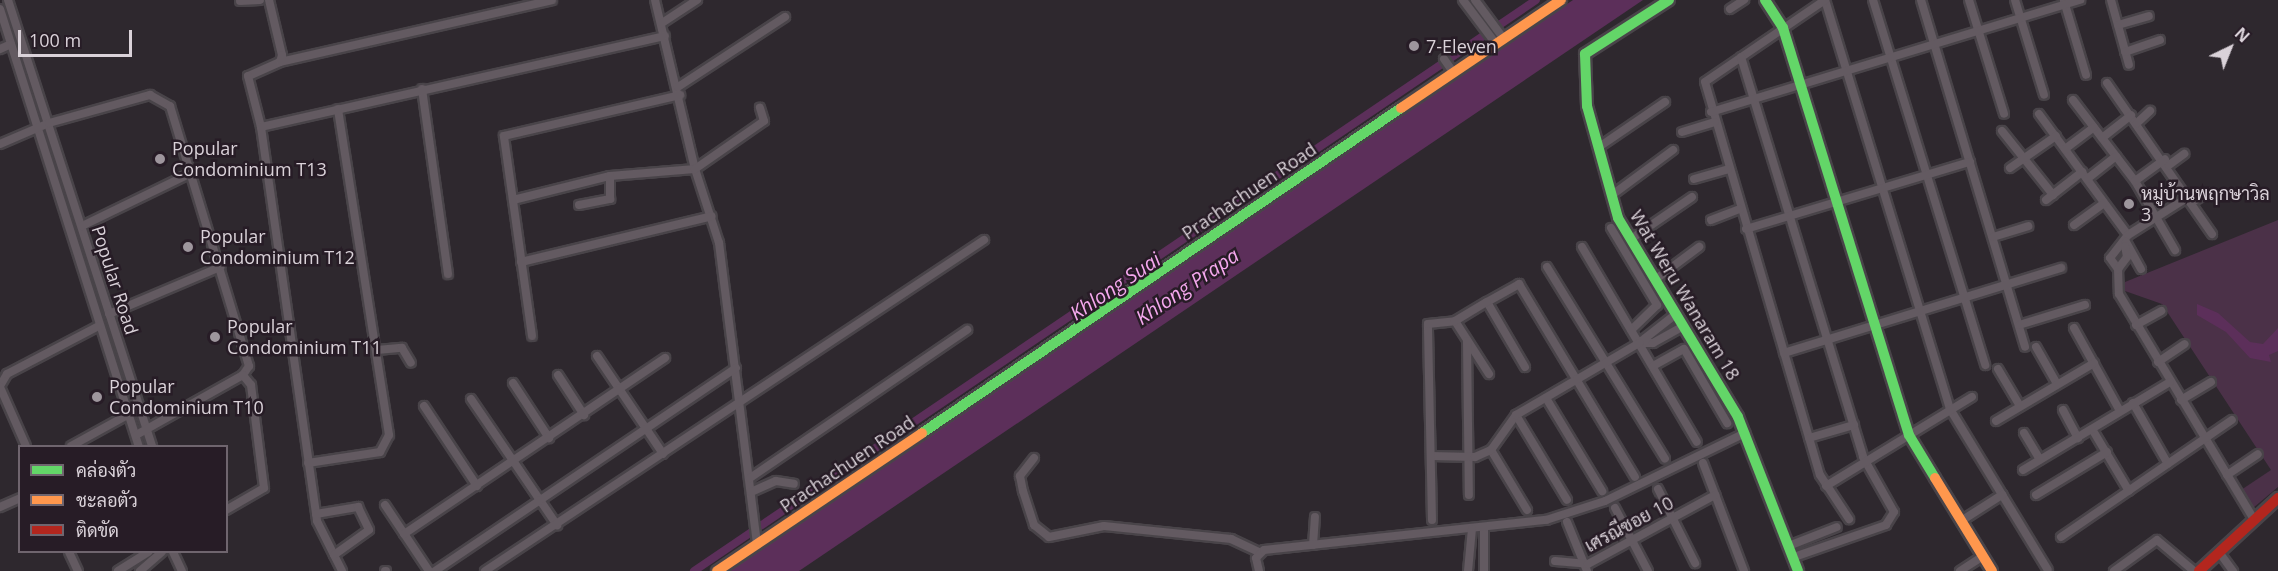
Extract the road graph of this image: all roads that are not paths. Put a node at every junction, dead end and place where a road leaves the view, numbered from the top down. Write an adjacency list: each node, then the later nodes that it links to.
1 (8, 0): 62 (street, Popular Road)
2 (260, 0): 20 (street)
3 (269, 0): 41 (street)
4 (552, 0): 41 (street)
5 (656, 0): 27 (street)
6 (696, 0): 27 (street)
7 (1463, 0): 33 (street)
8 (1475, 0): 33 (street)
9 (1561, 0): 33 (street, Prachachuen Road)
10 (1669, 0): 72 (street, Wat Weru Wanaram 18)
11 (1744, 0): 23 (street)
12 (1765, 0): 29 (street)
13 (1825, 0): 29 (street); 44 (street)
14 (1873, 0): 39 (street)
15 (1921, 0): 35 (street)
16 (1969, 0): 30 (street)
17 (2015, 0): 26 (street)
18 (2080, 0): 21 (street)
19 (2111, 0): 28 (street)
20 (240, 2)
21 (2064, 2): 26 (street); 45 (street)
22 (0, 9): 34 (street, Popular Road)
23 (1730, 9)
24 (2149, 16): 28 (street)
25 (785, 17): 49 (street)
26 (2020, 18): 30 (street); 50 (street)
27 (662, 24): 31 (street)
28 (2118, 25): 37 (street)
29 (1783, 28): 38 (street); 47 (street)
30 (1979, 32): 35 (street); 58 (street)
31 (665, 36): 48 (street); 49 (street)
32 (2160, 40): 37 (street)
33 (1500, 41): 43 (street, Prachachuen Road)
34 (11, 44): 36 (street); 64 (street, Popular Road)
35 (1934, 44): 39 (street); 78 (street)
36 (0, 49)
37 (2125, 52): 42 (street)
38 (1742, 57): 51 (street); 57 (street)
39 (1891, 57): 44 (street); 84 (street)
40 (1444, 59): 43 (street)
41 (280, 62): 65 (street)
42 (2129, 65)
43 (1452, 70): 259 (street, Prachachuen Road)
44 (1846, 71): 47 (street); 89 (street)
45 (2086, 75)
46 (2107, 83): 60 (street)
47 (1801, 85): 51 (street); 95 (street)
48 (422, 89): 54 (street); 122 (street)
49 (679, 91): 81 (street); 93 (street)
50 (2044, 95)
51 (1755, 99): 57 (street); 100 (street)
52 (2073, 100): 66 (street)
53 (1665, 102): 72 (street)
54 (338, 108): 65 (street); 148 (street)
55 (760, 108): 81 (street)
56 (2150, 111): 63 (street)
57 (1711, 112): 61 (street)
58 (2004, 114)
59 (2039, 114): 69 (street)
60 (2131, 115): 63 (street); 70 (street)
61 (1714, 122): 68 (street); 82 (street)
62 (49, 123): 64 (street); 83 (street); 104 (street, Popular Road)
63 (2137, 123): 79 (street)
64 (37, 127): 71 (street); 136 (street, Popular Road)
65 (261, 127): 217 (street)
66 (2094, 127): 70 (street); 73 (street)
67 (2002, 131): 77 (street)
68 (1682, 132)
69 (2056, 136): 73 (street); 77 (street)
70 (2102, 138): 76 (street)
71 (0, 144)
72 (1599, 147): 91 (street, Wat Weru Wanaram 18)
73 (2065, 149): 86 (street)
74 (1673, 150): 91 (street)
75 (2184, 154): 79 (street)
76 (2116, 156): 86 (street); 88 (street)
77 (2022, 161): 80 (street); 86 (street)
78 (1970, 162): 84 (street); 109 (street)
79 (2167, 162): 88 (street); 94 (street)
80 (2010, 168)
81 (695, 169): 85 (street); 99 (street)
82 (1728, 169): 87 (street); 98 (street)
83 (191, 173): 104 (street); 117 (street)
84 (1926, 175): 89 (street); 125 (street)
85 (610, 176): 93 (street); 97 (street)
86 (2084, 176): 96 (street)
87 (1694, 179)
88 (2135, 181): 101 (street)
89 (1881, 188): 95 (street); 128 (street)
90 (2207, 193): 94 (street)
91 (1612, 195): 110 (street, Wat Weru Wanaram 18)
92 (1692, 197): 110 (street)
93 (513, 200): 116 (street)
94 (2190, 200): 101 (street); 108 (street)
95 (1836, 202): 100 (street); 133 (street)
96 (2104, 203): 103 (street); 112 (street)
97 (579, 205)
98 (1740, 209): 102 (street); 107 (street)
99 (712, 216): 116 (street); 159 (street)
100 (1791, 216): 107 (street); 142 (street)
101 (2157, 219): 112 (street); 115 (street)
102 (1711, 220)
103 (2074, 225)
104 (81, 226): 130 (street, Popular Road)
105 (2028, 226): 109 (street)
106 (1611, 228): 140 (street)
107 (1746, 229): 149 (street)
108 (2212, 234)
109 (1993, 237): 124 (street)
110 (1631, 239): 123 (street, Wat Weru Wanaram 18)
111 (984, 240): 174 (street)
112 (2126, 240): 120 (street); 121 (street); 121 (street)
113 (1582, 247): 140 (street)
114 (1699, 247): 123 (street)
115 (2175, 250)
116 (521, 262): 141 (street)
117 (220, 267): 130 (street); 162 (street)
118 (1547, 267): 154 (street)
119 (2061, 268): 124 (street)
120 (2141, 268)
121 (2118, 272): 135 (street)
122 (448, 274)
123 (1656, 279): 131 (street, Wat Weru Wanaram 18)
124 (2007, 285): 125 (street); 134 (street)
125 (1964, 299): 128 (street); 156 (street)
126 (1486, 302): 132 (street); 158 (street); 164 (street)
127 (2085, 305): 134 (street)
128 (1920, 310): 133 (street); 180 (street)
129 (2162, 311): 135 (street)
130 (109, 314): 179 (street, Popular Road)
131 (1676, 314): 137 (street, Wat Weru Wanaram 18); 144 (street)
132 (1455, 321): 143 (street); 210 (street)
133 (1873, 324): 142 (street); 196 (street)
134 (2019, 325): 146 (street)
135 (2136, 325): 152 (street)
136 (99, 326): 169 (street); 183 (street, Popular Road)
137 (1684, 326): 144 (street); 193 (street, Wat Weru Wanaram 18)
138 (2074, 328): 155 (street)
139 (968, 330): 222 (street)
140 (1632, 330): 144 (street)
141 (532, 336)
142 (1828, 339): 149 (street); 189 (street)
143 (1467, 341): 161 (street); 211 (street)
144 (1639, 343): 154 (street); 157 (street)
145 (2185, 344): 152 (street)
146 (2025, 347)
147 (2036, 347): 168 (street)
148 (377, 350): 153 (street); 217 (street)
149 (1784, 353): 198 (street)
150 (597, 356): 170 (street)
151 (665, 358): 170 (street)
152 (2158, 362): 165 (street)
153 (411, 363)
154 (1606, 363): 164 (street); 213 (street)
155 (2094, 363): 168 (street); 182 (street)
156 (1985, 365)
157 (1653, 366): 188 (street); 201 (street)
158 (1525, 367)
159 (736, 368): 174 (street); 191 (street)
160 (1998, 369): 178 (street)
161 (1489, 374)
162 (243, 375): 190 (street); 242 (street)
163 (558, 375): 184 (street)
164 (1576, 380): 172 (street); 223 (street)
165 (2170, 382): 175 (street); 176 (street)
166 (2211, 382): 175 (street)
167 (513, 383): 197 (street)
168 (2057, 384): 178 (street)
169 (0, 386): 202 (street)
170 (620, 391): 184 (street); 191 (street)
171 (1972, 397): 180 (street)
172 (1546, 398): 185 (street); 228 (street)
173 (471, 399): 215 (street)
174 (740, 400): 208 (street); 222 (street)
175 (2181, 400): 200 (street)
176 (2133, 403): 182 (street); 219 (street)
177 (424, 406): 225 (street)
178 (2020, 406): 187 (street)
179 (140, 408): 183 (street); 190 (street, Popular Road)
180 (1950, 409): 196 (street); 233 (street)
181 (2063, 410): 199 (street)
182 (2120, 411): 192 (street)
183 (129, 414): 195 (street, Popular Road); 203 (street)
184 (584, 415): 197 (street)
185 (1516, 415): 206 (street); 238 (street)
186 (2232, 420): 200 (street)
187 (1996, 422)
188 (1727, 423)
189 (1854, 425): 198 (street); 216 (street)
190 (146, 426): 195 (street); 205 (street, Popular Road)
191 (646, 429): 208 (street); 237 (street)
192 (2092, 429): 199 (street); 207 (street)
193 (1745, 433): 253 (street); 261 (street, Wat Weru Wanaram 18)
194 (2024, 433): 214 (street)
195 (136, 435): 204 (street, Popular Road)
196 (1909, 435): 216 (street); 250 (street)
197 (549, 438): 215 (street)
198 (1809, 438): 226 (street)
199 (2078, 438): 214 (street)
200 (2205, 438): 219 (street); 221 (street)
201 (1697, 442)
202 (25, 445)
203 (75, 445)
204 (138, 445)
205 (151, 445)
206 (1491, 450): 211 (street); 243 (street)
207 (2107, 452): 229 (street); 234 (street)
208 (663, 454): 252 (street)
209 (2258, 454): 221 (street)
210 (1431, 456): 211 (street); 248 (street)
211 (1468, 457): 231 (street)
212 (1034, 458): 262 (street)
213 (1665, 459)
214 (2040, 460): 220 (street)
215 (514, 461): 225 (street); 237 (street)
216 (1866, 461): 226 (street); 270 (street)
217 (308, 463): 244 (street)
218 (1703, 463): 232 (street)
219 (2168, 464): 229 (street)
220 (2023, 470)
221 (2227, 475): 249 (street)
222 (750, 477): 230 (street)
223 (1635, 477)
224 (794, 484): 230 (street)
225 (477, 486): 256 (street)
226 (1826, 486): 247 (street)
227 (1658, 489): 246 (street)
228 (1602, 491)
229 (2129, 491): 257 (street)
230 (751, 492): 259 (street)
231 (1469, 495)
232 (1715, 495): 246 (street, เศรณีซอย 10); 288 (street)
233 (2002, 495): 250 (street); 274 (street)
234 (2036, 495)
235 (2278, 498): 249 (street)
236 (18, 499): 240 (street)
237 (540, 500): 252 (street); 281 (street)
238 (1567, 500)
239 (386, 505): 256 (street)
240 (0, 507)
241 (1615, 508): 258 (street)
242 (228, 509)
243 (1527, 510)
244 (316, 514): 268 (street); 268 (street)
245 (1315, 517): 260 (street)
246 (1671, 518): 258 (street, เศรณีซอย 10); 272 (street)
247 (1849, 519)
248 (1432, 520)
249 (2254, 520): 263 (street)
250 (1961, 521): 269 (street)
251 (1567, 522): 273 (street)
252 (556, 525): 282 (street)
253 (1484, 527): 255 (street); 286 (street)
254 (1837, 527): 261 (street)
255 (1472, 529): 260 (street); 285 (street)
256 (404, 534): 280 (street)
257 (2061, 537)
258 (1630, 539): 273 (street, เศรณีซอย 10); 287 (street)
259 (762, 542): 283 (street, Prachachuen Road)
260 (1314, 544): 262 (street)
261 (1791, 545): 270 (street, Wat Weru Wanaram 18)
262 (1259, 552): 284 (street)
263 (2219, 552): 294 (street); 295 (street)
264 (69, 553): 275 (street)
265 (147, 553): 276 (street)
266 (161, 553): 277 (street)
267 (173, 553): 278 (street)
268 (334, 555): 279 (street)
269 (1983, 556): 290 (street); 291 (street)
270 (1794, 557): 289 (street, Wat Weru Wanaram 18)
271 (1555, 561): 273 (street, เศรณีซอย 10)
272 (1695, 563)
273 (1588, 567)
274 (2048, 570)
275 (78, 571)
276 (118, 571)
277 (140, 571)
278 (182, 571)
279 (342, 571)
280 (429, 571)
281 (435, 571)
282 (485, 571)
283 (717, 571)
284 (1259, 571)
285 (1468, 571)
286 (1484, 571)
287 (1648, 571)
288 (1744, 571)
289 (1798, 571)
290 (1960, 571)
291 (1992, 571)
292 (2114, 571): 293 (street)
293 (2194, 571)
294 (2199, 571)
295 (2233, 571)

